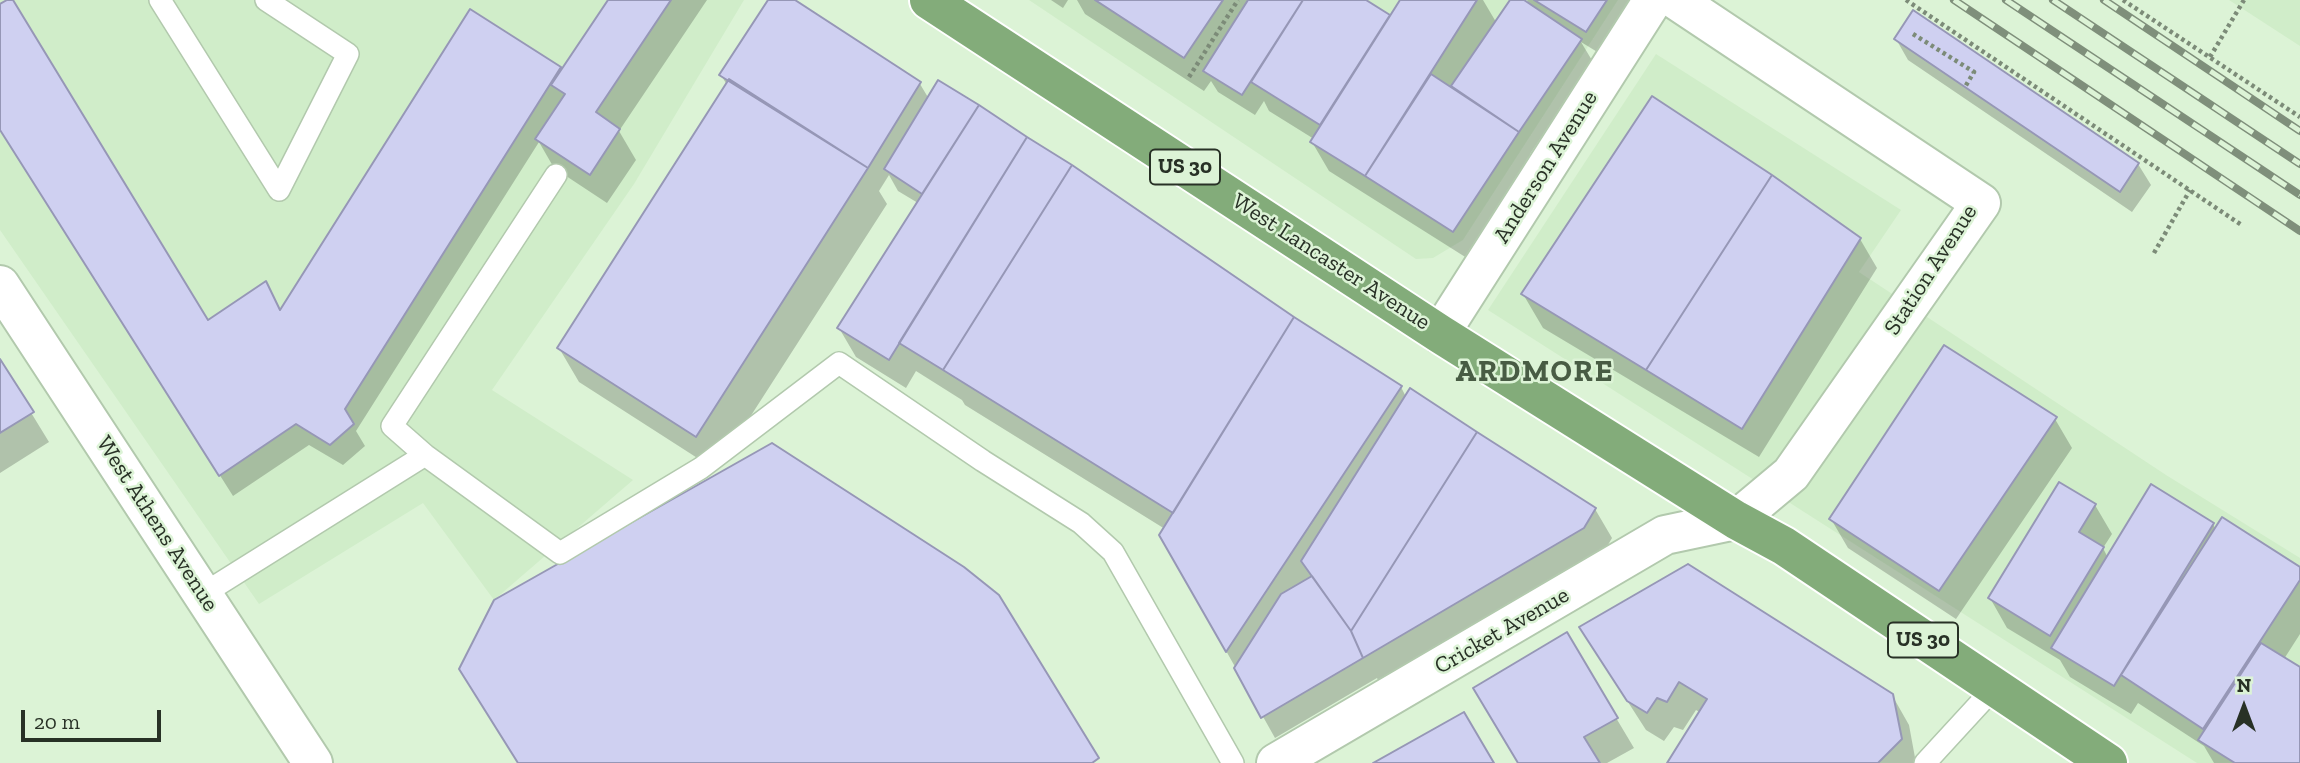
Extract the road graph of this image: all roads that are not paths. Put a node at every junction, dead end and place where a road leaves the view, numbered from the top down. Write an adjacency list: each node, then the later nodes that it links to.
1 (160, 0): 2 (lane)
2 (266, 0)
3 (929, 0): 8 (highway, West Lancaster Avenue / US 30)
4 (1653, 0): 8 (street, Anderson Avenue)
5 (1676, 0): 10 (street, Station Avenue)
6 (555, 174): 9 (lane)
7 (0, 285): 11 (street, West Athens Avenue)
8 (1440, 334): 10 (highway, West Lancaster Avenue / US 30)
9 (425, 455): 11 (lane); 14 (lane)
10 (1735, 520): 12 (highway, US 30); 15 (street, Cricket Avenue)
11 (203, 594): 13 (street, West Athens Avenue)
12 (1994, 688): 16 (lane); 17 (highway, US 30)
13 (313, 763)
14 (1233, 763)
15 (1276, 763)
16 (1925, 763)
17 (2108, 763)

